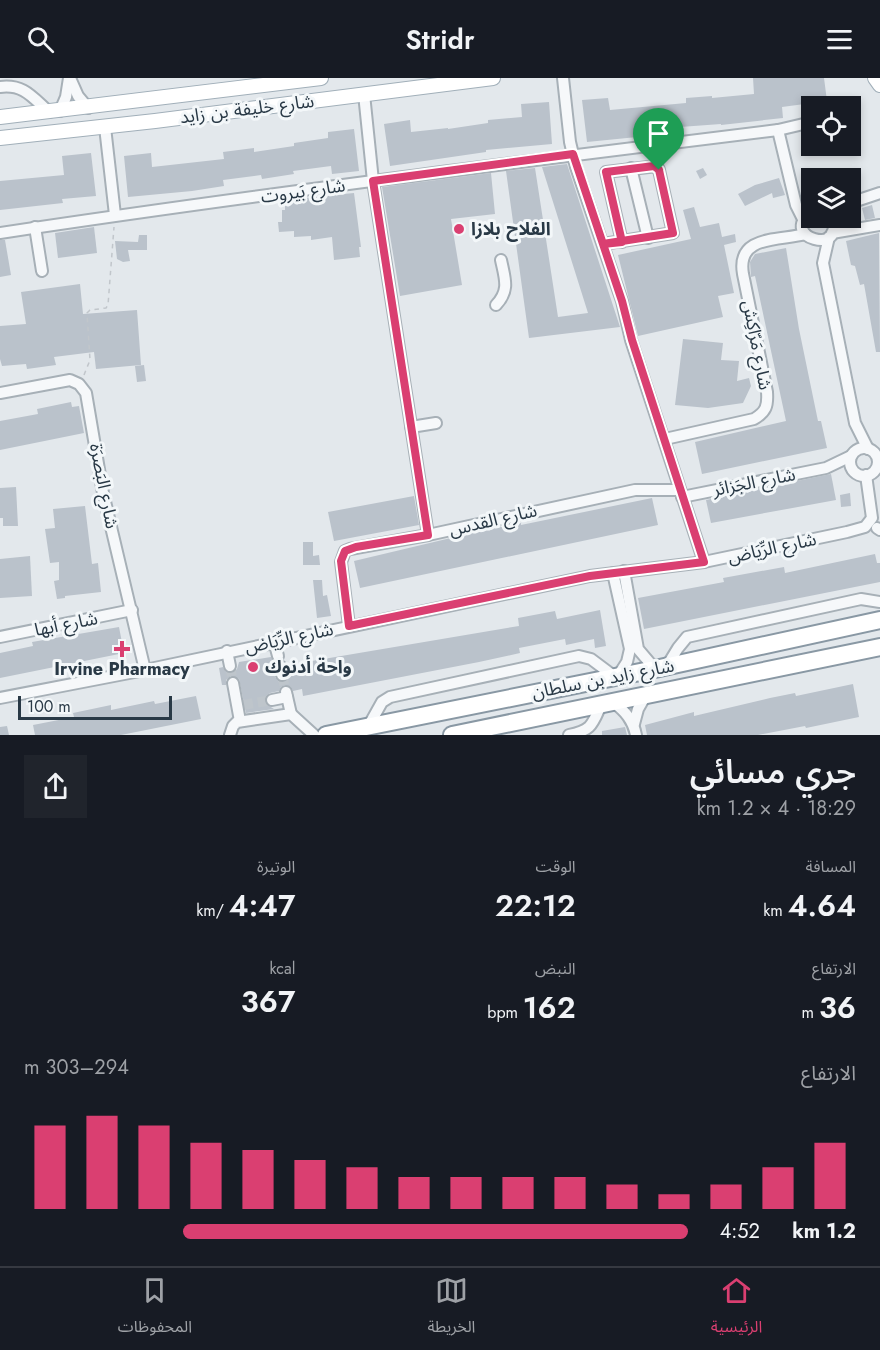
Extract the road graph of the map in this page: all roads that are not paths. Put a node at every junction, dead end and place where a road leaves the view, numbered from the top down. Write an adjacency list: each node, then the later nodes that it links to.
1 (69, 78): 9 (street); 10 (street)
2 (321, 78): 9 (main road, شارع خليفة بن زايد)
3 (493, 78): 8 (main road, شارع خليفة بن زايد)
4 (563, 78): 16 (street)
5 (875, 78): 6 (main road)
6 (880, 85)
7 (0, 87): 10 (street)
8 (364, 94): 13 (main road, شارع خليفة بن زايد); 18 (street)
9 (88, 108): 10 (main road, شارع خليفة بن زايد)
10 (55, 112): 11 (main road, شارع خليفة بن زايد)
11 (0, 117)
12 (801, 124): 14 (street, شارع بَيروت)
13 (105, 127): 15 (main road, شارع خليفة بن زايد); 23 (street)
14 (778, 129): 16 (street, شارع بَيروت); 20 (street)
15 (0, 138)
16 (573, 154): 18 (street, شارع بَيروت); 32 (street)
17 (630, 168): 30 (street); 30 (street); 31 (street)
18 (373, 181): 23 (street, شارع بَيروت); 40 (street)
19 (880, 193): 21 (street)
20 (794, 196): 22 (street); 27 (street)
21 (861, 199)
22 (801, 202)
23 (115, 215): 25 (street, شارع بَيروت)
24 (880, 225): 29 (street)
25 (35, 227): 28 (street, شارع بَيروت); 35 (street)
26 (832, 228): 29 (street)
27 (806, 230): 29 (street); 34 (street); 41 (street, شارع مَرّاكِش)
28 (0, 233)
29 (830, 235): 34 (street)
30 (648, 238): 31 (street)
31 (622, 242): 32 (street)
32 (603, 244): 41 (street)
33 (501, 260): 36 (street)
34 (824, 263): 39 (street)
35 (42, 271)
36 (496, 305)
37 (0, 393): 53 (street, شارع البَصرَة)
38 (436, 423): 40 (street)
39 (855, 425): 42 (street); 43 (street)
40 (411, 427): 49 (street)
41 (665, 439): 48 (street)
42 (874, 450): 43 (street); 44 (street)
43 (852, 454): 45 (street, شارع الجَزائر); 46 (street)
44 (878, 465): 47 (street)
45 (826, 468): 46 (street, شارع الجَزائر); 48 (street, شارع الجَزائر)
46 (853, 469): 47 (street)
47 (866, 475): 50 (street, شارع الرِّيَاض)
48 (681, 493): 49 (street, شارع القدس); 50 (street)
49 (428, 535): 55 (street, شارع القدس)
50 (704, 562): 51 (street, شارع الرِّيَاض)
51 (619, 572): 55 (street, شارع الرِّيَاض); 62 (street); 64 (street)
52 (880, 602): 62 (street)
53 (132, 610): 56 (street, شارع أبها); 63 (street, شارع البَصرَة)
54 (880, 620): 62 (highway, شارع زايد بن سلطان)
55 (349, 626): 57 (street, شارع الرِّيَاض)
56 (0, 637)
57 (274, 641): 59 (street, شارع الرِّيَاض); 61 (street)
58 (875, 646): 66 (highway, شارع زايد بن سلطان)
59 (227, 651): 60 (street); 63 (street, شارع الرِّيَاض)
60 (230, 666)
61 (280, 666)
62 (661, 668): 64 (highway, شارع زايد بن سلطان)
63 (145, 669): 67 (street, شارع الرِّيَاض)
64 (616, 677): 72 (highway, شارع زايد بن سلطان); 72 (street)
65 (233, 683): 71 (street)
66 (646, 695): 69 (highway, شارع زايد بن سلطان); 73 (street)
67 (0, 698)
68 (272, 700): 70 (street)
69 (607, 703): 73 (street); 77 (highway, شارع زايد بن سلطان); 78 (street)
70 (291, 714): 71 (street); 75 (street)
71 (240, 721): 74 (street)
72 (368, 727): 76 (highway, شارع زايد بن سلطان)
73 (635, 730)
74 (230, 735)
75 (314, 735)
76 (326, 735)
77 (452, 735)
78 (569, 735)

